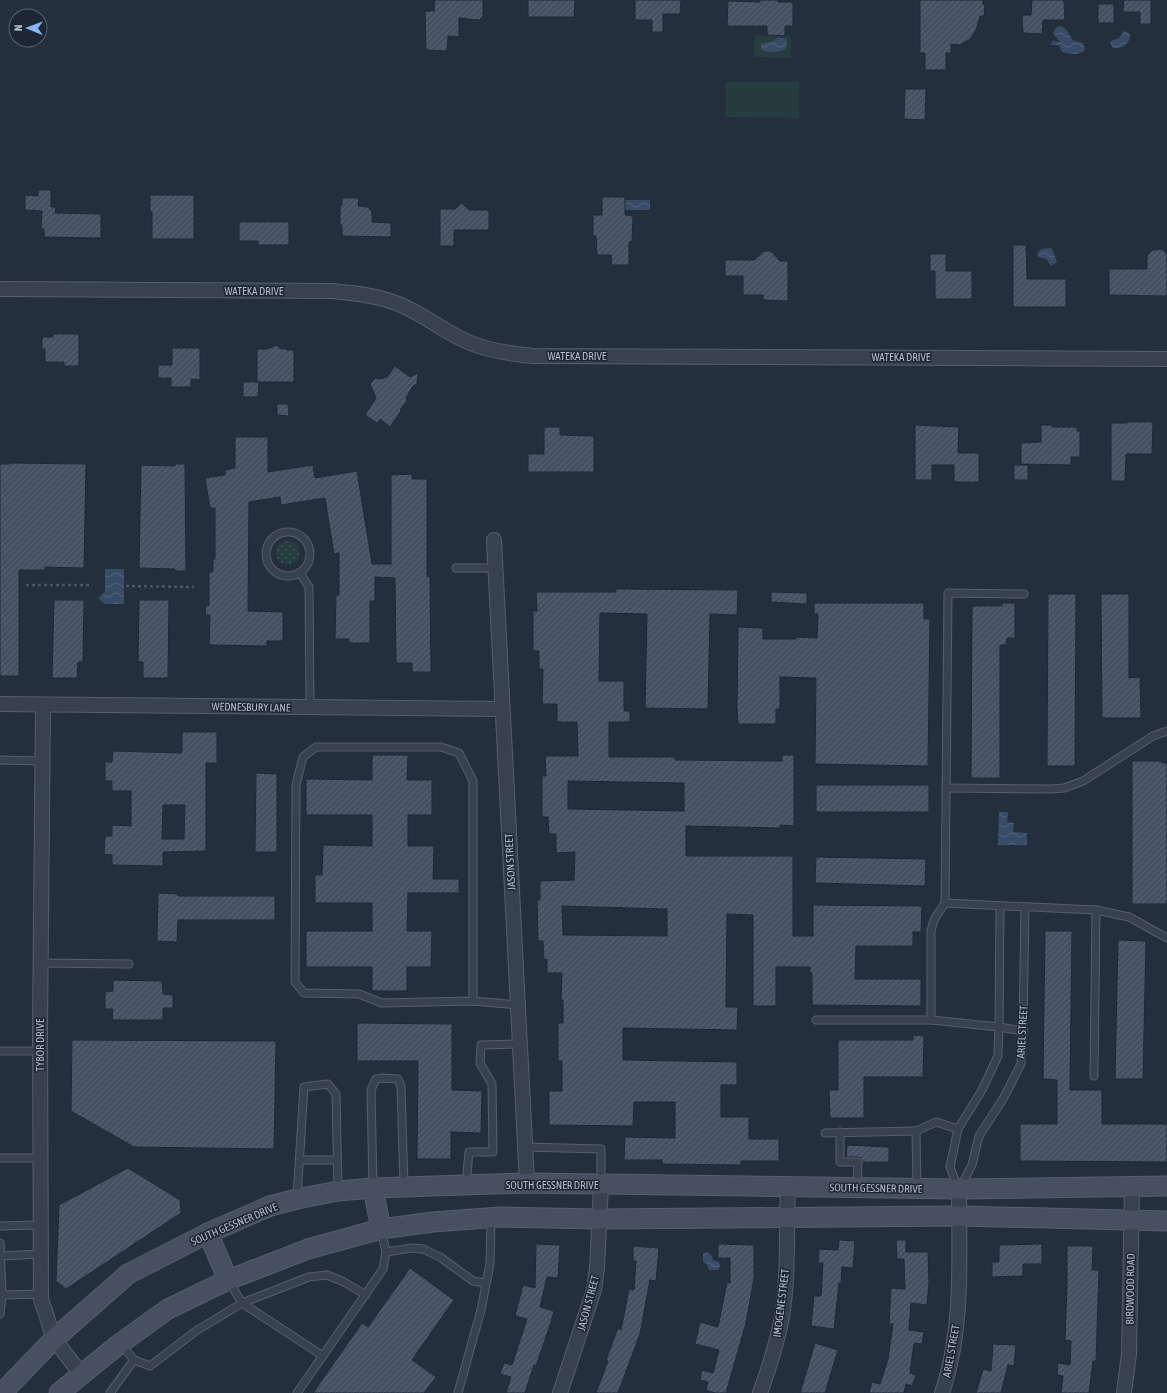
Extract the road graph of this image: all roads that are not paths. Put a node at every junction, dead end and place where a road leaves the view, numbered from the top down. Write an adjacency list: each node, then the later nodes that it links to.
1 (0, 288): 2 (street, WATEKA DRIVE)
2 (1167, 358)
3 (494, 540): 5 (street, JASON STREET)
4 (456, 568): 5 (lane)
5 (495, 568): 11 (street, JASON STREET)
6 (300, 573): 6 (lane); 10 (lane)
7 (1024, 594): 15 (lane)
8 (0, 704): 9 (street, WEDNESBURY LANE)
9 (43, 705): 10 (street, WEDNESBURY LANE); 14 (street, TYBOR DRIVE)
10 (310, 707): 11 (street, WEDNESBURY LANE)
11 (502, 709): 24 (street, JASON STREET)
12 (1167, 731): 15 (lane)
13 (0, 760): 14 (lane)
14 (43, 760): 21 (street, TYBOR DRIVE)
15 (946, 788): 16 (lane)
16 (945, 903): 17 (lane); 26 (lane)
17 (1000, 906): 18 (lane); 27 (lane, ARIEL STREET)
18 (1025, 907): 19 (lane); 28 (lane, ARIEL STREET)
19 (1096, 910): 20 (lane); 32 (lane)
20 (1167, 938)
21 (41, 963): 22 (lane); 31 (street, TYBOR DRIVE)
22 (129, 964)
23 (473, 1001): 23 (lane); 24 (lane)
24 (518, 1005): 29 (street, JASON STREET)
25 (816, 1020): 26 (lane)
26 (931, 1020): 27 (lane)
27 (999, 1027): 28 (lane); 33 (lane, ARIEL STREET)
28 (1023, 1031): 52 (lane, ARIEL STREET)
29 (519, 1044): 37 (street, JASON STREET); 43 (lane)
30 (0, 1051): 31 (lane)
31 (40, 1051): 39 (street, TYBOR DRIVE)
32 (1094, 1076)
33 (958, 1129): 34 (lane); 52 (lane, ARIEL STREET)
34 (916, 1131): 35 (lane); 51 (lane)
35 (840, 1132): 36 (lane); 49 (lane)
36 (825, 1133)
37 (525, 1147): 42 (street, JASON STREET); 44 (lane)
38 (0, 1158): 39 (lane)
39 (40, 1158): 61 (street, TYBOR DRIVE)
40 (300, 1160): 41 (lane); 41 (lane); 54 (lane)
41 (337, 1160): 53 (lane)
42 (526, 1183): 43 (main road, SOUTH GESSNER DRIVE); 44 (main road, SOUTH GESSNER DRIVE)
43 (466, 1185): 48 (main road, SOUTH GESSNER DRIVE)
44 (601, 1185): 46 (main road, SOUTH GESSNER DRIVE); 58 (street, JASON STREET)
45 (1132, 1185): 47 (main road, SOUTH GESSNER DRIVE); 52 (main road, SOUTH GESSNER DRIVE); 59 (street, BIRDWOOD ROAD)
46 (788, 1186): 49 (main road, SOUTH GESSNER DRIVE); 57 (street, IMOGENE STREET)
47 (1167, 1186)
48 (404, 1187): 50 (main road, SOUTH GESSNER DRIVE); 50 (lane)
49 (857, 1187): 51 (main road, SOUTH GESSNER DRIVE)
50 (373, 1188): 53 (main road, SOUTH GESSNER DRIVE); 63 (main road)
51 (917, 1188): 52 (main road, SOUTH GESSNER DRIVE)
52 (959, 1189): 55 (street, ARIEL STREET)
53 (338, 1191): 54 (main road, SOUTH GESSNER DRIVE)
54 (297, 1199): 64 (main road, SOUTH GESSNER DRIVE)
55 (959, 1216): 57 (main road); 59 (main road); 88 (street, ARIEL STREET)
56 (492, 1218): 58 (main road); 63 (main road); 70 (lane)
57 (787, 1218): 58 (main road); 87 (street, IMOGENE STREET)
58 (599, 1219): 86 (street, JASON STREET)
59 (1131, 1221): 60 (main road); 89 (street, BIRDWOOD ROAD)
60 (1167, 1221)
61 (40, 1225): 62 (lane); 67 (street, TYBOR DRIVE)
62 (0, 1226)
63 (381, 1229): 66 (lane); 69 (main road)
64 (208, 1233): 69 (main road); 76 (main road, SOUTH GESSNER DRIVE)
65 (0, 1242): 68 (lane)
66 (386, 1252): 70 (lane); 73 (lane)
67 (40, 1254): 68 (lane); 71 (street, TYBOR DRIVE)
68 (1, 1256): 72 (lane)
69 (228, 1280): 74 (lane); 77 (main road)
70 (486, 1283): 85 (lane)
71 (41, 1294): 72 (lane); 76 (street, TYBOR DRIVE)
72 (2, 1295): 75 (lane)
73 (366, 1295): 74 (lane); 78 (lane)
74 (242, 1303): 78 (lane); 79 (lane)
75 (0, 1314)
76 (54, 1338): 80 (street, TYBOR DRIVE); 81 (main road, SOUTH GESSNER DRIVE)
77 (121, 1344): 79 (lane); 80 (main road)
78 (323, 1356): 84 (lane)
79 (134, 1360): 83 (lane)
80 (81, 1374): 82 (main road)
81 (2, 1393)
82 (59, 1393)
83 (110, 1393)
84 (297, 1393)
85 (458, 1393)
86 (560, 1393)
87 (760, 1393)
88 (942, 1393)
89 (1124, 1393)

